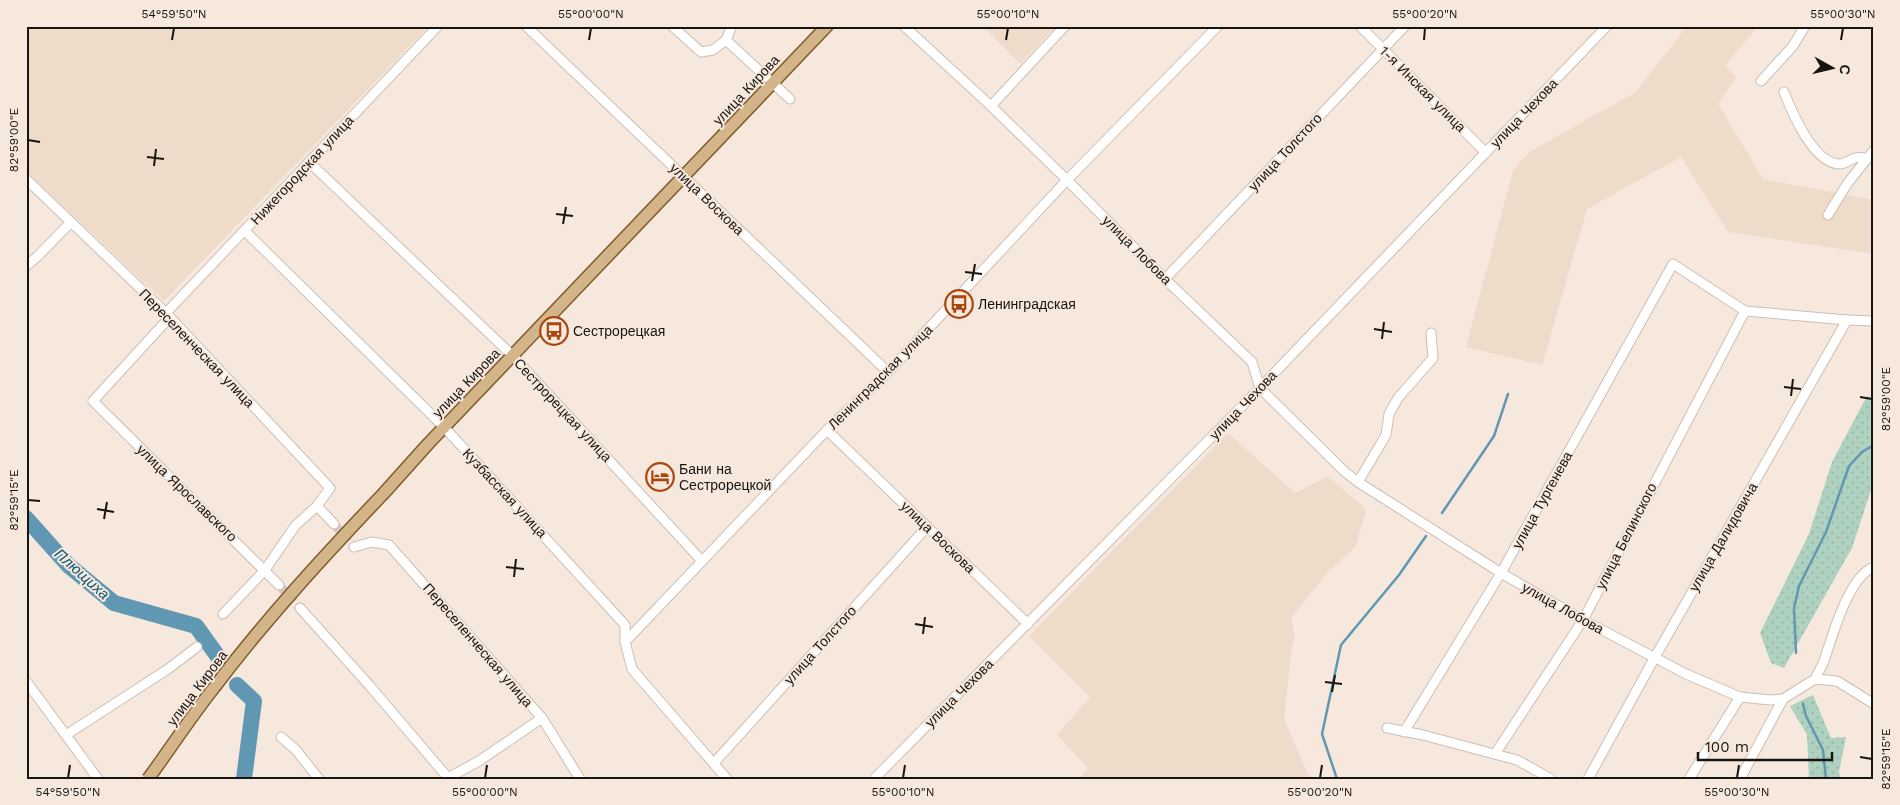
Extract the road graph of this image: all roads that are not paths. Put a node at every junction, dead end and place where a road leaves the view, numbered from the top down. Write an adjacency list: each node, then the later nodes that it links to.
1 (438, 26): 23 (street, Нижегородская улица)
2 (526, 26): 24 (street, улица Воскова)
3 (672, 26): 13 (street)
4 (732, 26): 13 (street)
5 (827, 26): 16 (main road, улица Кирова)
6 (904, 26): 19 (street, улица Лобова)
7 (1065, 26): 19 (street)
8 (1218, 26): 26 (street, Ленинградская улица)
9 (1360, 26): 14 (street, 1-я Инская улица)
10 (1405, 26): 14 (street, улица Толстого)
11 (1607, 26): 21 (street, улица Чехова)
12 (1805, 26): 15 (street)
13 (726, 40): 16 (street)
14 (1383, 49): 21 (street, 1-я Инская улица); 31 (street, улица Толстого)
15 (1761, 81)
16 (774, 83): 18 (street); 24 (main road, улица Кирова)
17 (1784, 92): 22 (street)
18 (790, 99)
19 (991, 106): 26 (street, улица Лобова)
20 (1874, 150): 22 (street)
21 (1486, 153): 39 (street, улица Чехова)
22 (1867, 158): 27 (street)
23 (309, 162): 29 (street, Нижегородская улица); 37 (street, Сестрорецкая улица)
24 (684, 177): 37 (main road, улица Кирова); 38 (street, улица Воскова)
25 (26, 179): 28 (street, Переселенческая улица)
26 (1067, 180): 31 (street, улица Лобова); 38 (street, Ленинградская улица)
27 (1828, 215)
28 (71, 222): 30 (street); 33 (street, Переселенческая улица)
29 (245, 230): 33 (street, Нижегородская улица); 41 (street, Кузбасская улица)
30 (26, 266)
31 (1165, 279): 39 (street, улица Лобова)
32 (1745, 311): 34 (street); 51 (street, улица Тургенева); 55 (street, улица Белинского)
33 (168, 316): 40 (street, Нижегородская улица); 44 (street, Переселенческая улица)
34 (1847, 320): 35 (street); 59 (street, улица Далидовича)
35 (1874, 321)
36 (1431, 333): 43 (street)
37 (513, 356): 41 (main road, улица Кирова); 48 (street, Сестрорецкая улица)
38 (888, 372): 42 (street, Ленинградская улица)
39 (1260, 388): 43 (street, улица Лобова); 56 (street, улица Чехова)
40 (93, 401): 50 (street, улица Ярославского)
41 (444, 427): 57 (street, Кузбасская улица); 74 (main road, улица Кирова, bridge)
42 (827, 430): 46 (street, улица Воскова); 48 (street, Ленинградская улица)
43 (1358, 482): 51 (street, улица Лобова)
44 (318, 506): 45 (street); 50 (street)
45 (334, 524)
46 (927, 527): 56 (street, улица Воскова); 71 (street, улица Толстого)
47 (354, 547): 65 (street, Переселенческая улица)
48 (702, 561): 57 (street, Ленинградская улица)
49 (1874, 567): 60 (street)
50 (265, 570): 52 (street, улица Ярославского); 54 (street)
51 (1501, 573): 55 (street, улица Лобова); 67 (street, улица Тургенева)
52 (280, 585)
53 (300, 608): 72 (street)
54 (223, 614)
55 (1583, 620): 59 (street, улица Лобова); 70 (street, улица Белинского)
56 (1028, 624): 78 (street, улица Чехова)
57 (625, 642): 71 (street, Кузбасская улица)
58 (197, 647): 68 (street)
59 (1655, 658): 62 (street, улица Лобова); 80 (street, улица Далидовича)
60 (1815, 679): 63 (street); 64 (street)
61 (26, 681): 68 (street)
62 (1740, 697): 63 (street, улица Лобова); 81 (street)
63 (1783, 699): 82 (street)
64 (1874, 704)
65 (542, 718): 72 (street); 76 (street, Переселенческая улица)
66 (1387, 728): 67 (street)
67 (1404, 732): 70 (street)
68 (66, 735): 73 (street)
69 (281, 737): 75 (street)
70 (1495, 754): 79 (street)
71 (714, 763): 77 (street, Кузбасская улица)
72 (448, 778)
73 (98, 779)
74 (148, 779)
75 (319, 779)
76 (580, 779)
77 (727, 779)
78 (874, 779)
79 (1551, 779)
80 (1588, 779)
81 (1689, 779)
82 (1740, 779)

